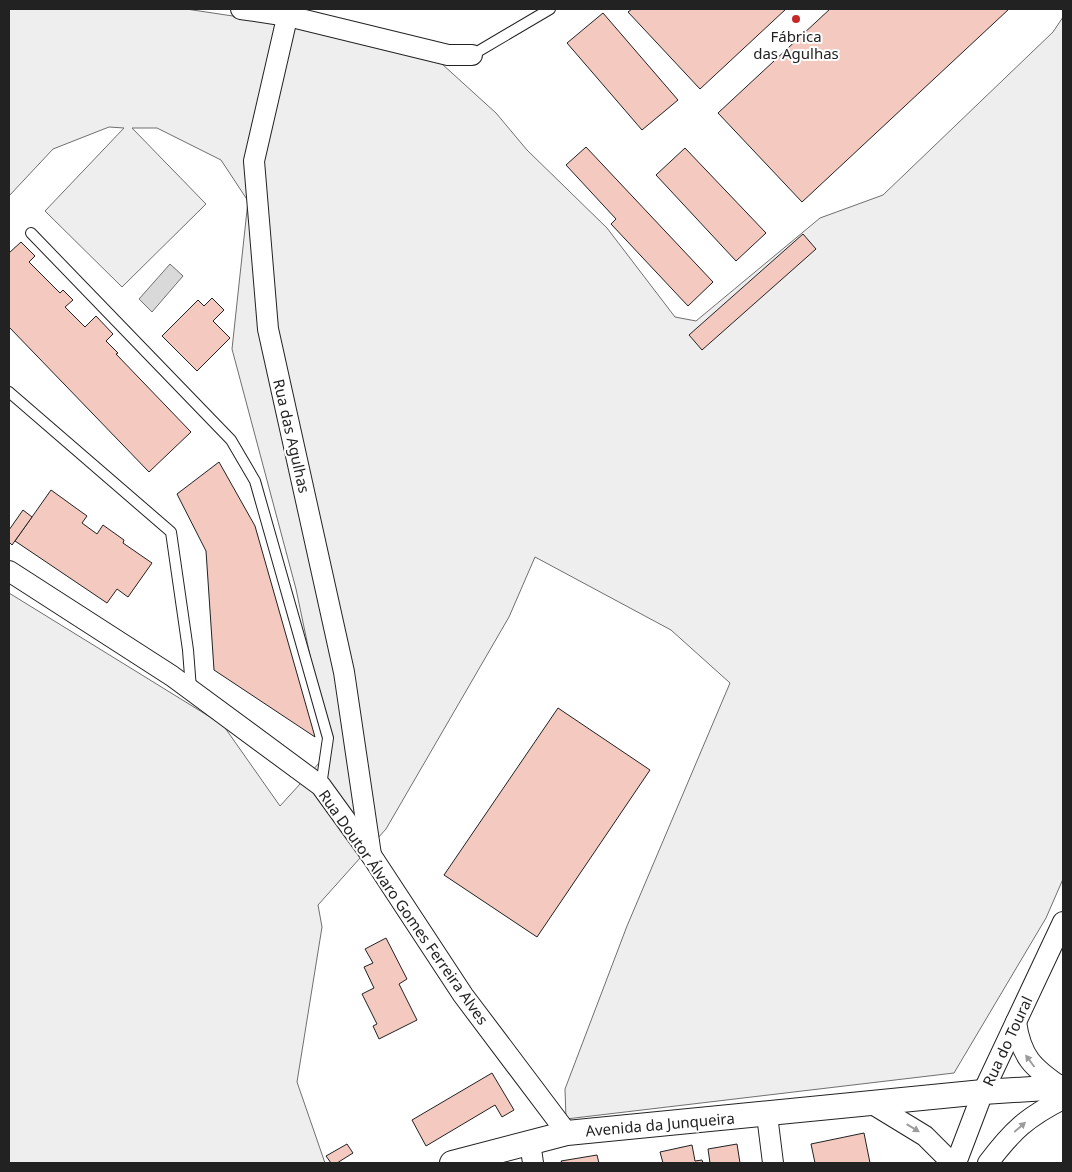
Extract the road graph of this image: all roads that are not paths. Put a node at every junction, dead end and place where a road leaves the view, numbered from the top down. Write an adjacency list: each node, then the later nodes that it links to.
1 (241, 9): 3 (street)
2 (550, 9): 4 (lane)
3 (289, 12): 4 (street); 10 (street, Rua das Agulhas)
4 (472, 55)
5 (31, 233): 9 (lane)
6 (9, 392): 8 (lane)
7 (9, 571): 8 (street, Rua Doutor Álvaro Gomes Ferreira Alves)
8 (191, 690): 9 (street, Rua Doutor Álvaro Gomes Ferreira Alves)
9 (321, 786): 10 (street, Rua Doutor Álvaro Gomes Ferreira Alves)
10 (371, 855): 17 (street, Rua Doutor Álvaro Gomes Ferreira Alves)
11 (1063, 922): 12 (street, Rua do Toural)
12 (1016, 1022): 13 (street, one-way to 12); 14 (street, Rua do Toural)
13 (1063, 1091): 14 (street, Avenida da Junqueira); 23 (street, one-way to 13)
14 (983, 1092): 15 (street, Avenida da Junqueira); 22 (street, Rua do Toural)
15 (871, 1103): 16 (street, Avenida da Junqueira); 21 (street, one-way to 21)
16 (767, 1115): 17 (street, Avenida da Junqueira); 20 (street)
17 (567, 1133): 18 (street, Avenida da Junqueira)
18 (531, 1153): 19 (street, Avenida da Junqueira)
19 (452, 1163)
20 (773, 1163)
21 (952, 1163)
22 (956, 1163)
23 (988, 1163)

